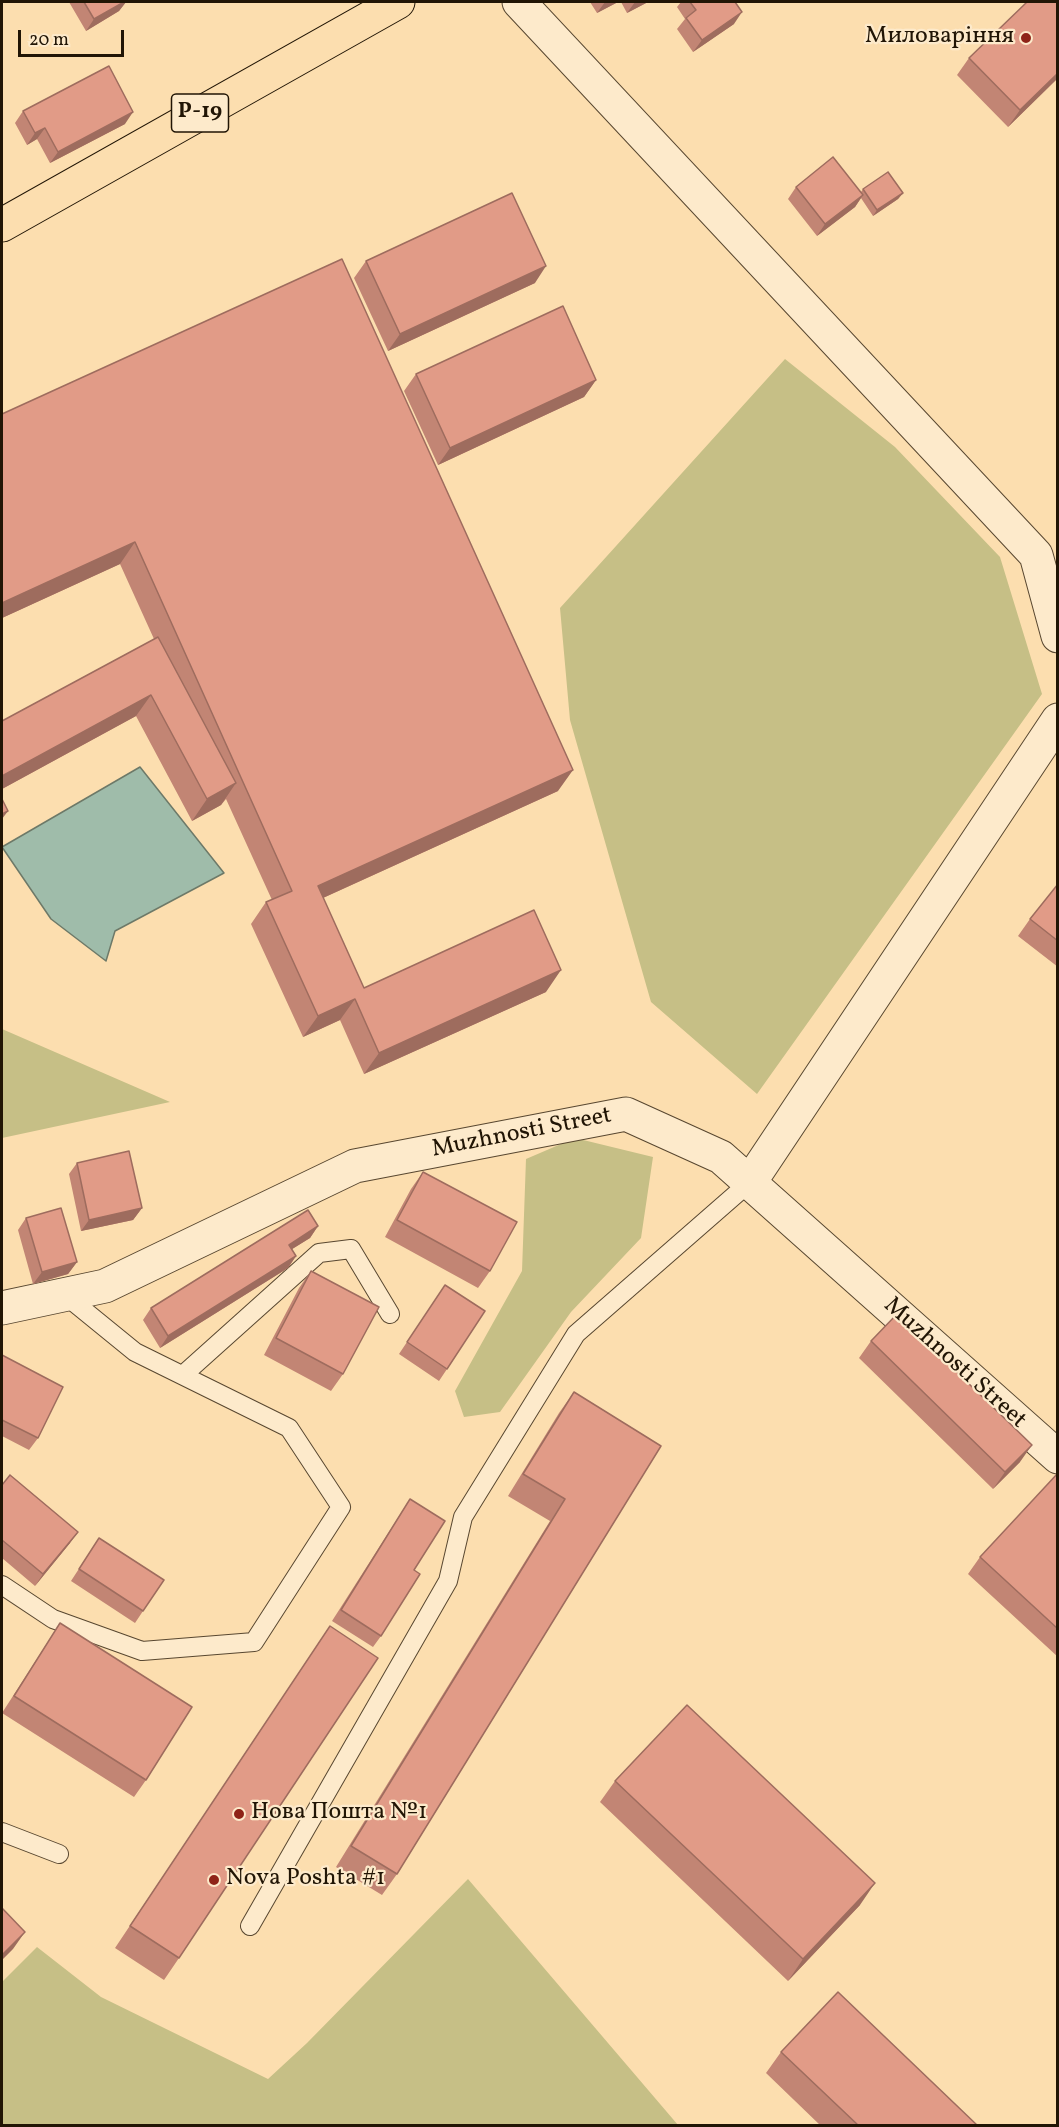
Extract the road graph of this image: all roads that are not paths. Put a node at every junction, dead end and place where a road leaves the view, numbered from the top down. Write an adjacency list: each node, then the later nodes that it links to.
1 (398, 2): 3 (main road, Р-19)
2 (519, 2): 4 (street)
3 (2, 225)
4 (1058, 636)
5 (1058, 720): 6 (street)
6 (750, 1182): 7 (street, Muzhnosti Street); 11 (street, Muzhnosti Street); 15 (lane)
7 (65, 1295): 8 (street, Muzhnosti Street); 10 (lane)
8 (2, 1308)
9 (390, 1314): 10 (lane)
10 (183, 1375): 12 (lane)
11 (1058, 1457)
12 (2, 1585)
13 (2, 1832): 14 (lane)
14 (59, 1854)
15 (250, 1926)

